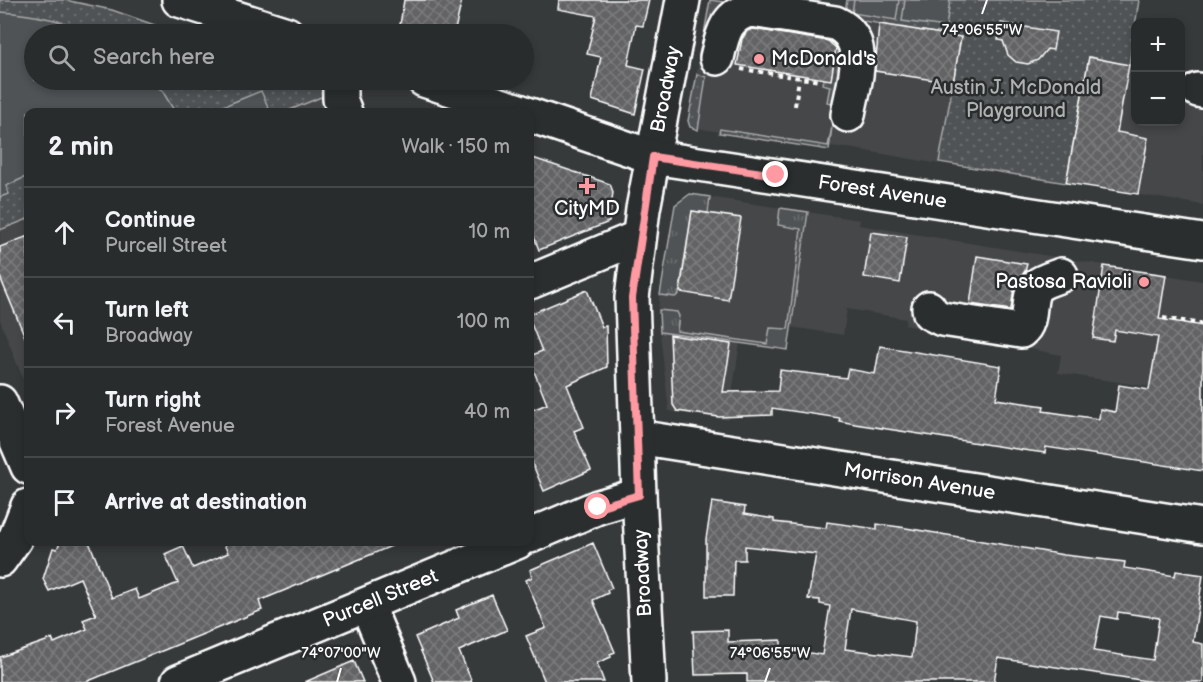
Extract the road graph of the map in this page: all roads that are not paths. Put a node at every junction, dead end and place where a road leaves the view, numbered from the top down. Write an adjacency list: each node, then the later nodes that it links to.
1 (179, 0): 3 (street)
2 (683, 0): 11 (street, Broadway)
3 (255, 24)
4 (728, 63): 9 (street)
5 (340, 90): 7 (street)
6 (455, 90): 8 (street)
7 (343, 108)
8 (510, 108)
9 (848, 115)
10 (534, 116): 11 (street, Forest Avenue)
11 (653, 157): 12 (street, Broadway); 13 (street, Forest Avenue)
12 (639, 237): 15 (street); 18 (street, Broadway)
13 (1203, 241)
14 (1061, 275): 16 (street)
15 (534, 280)
16 (929, 308)
17 (0, 402): 19 (street)
18 (637, 437): 20 (street, Broadway); 22 (street, Morrison Avenue)
19 (24, 458)
20 (639, 495): 23 (street); 29 (street, Broadway)
21 (24, 516): 25 (street)
22 (1203, 526)
23 (534, 534)
24 (507, 546): 26 (street, Purcell Street)
25 (0, 560)
26 (367, 605): 27 (street, Purcell Street); 28 (street)
27 (178, 682)
28 (399, 682)
29 (649, 682)

